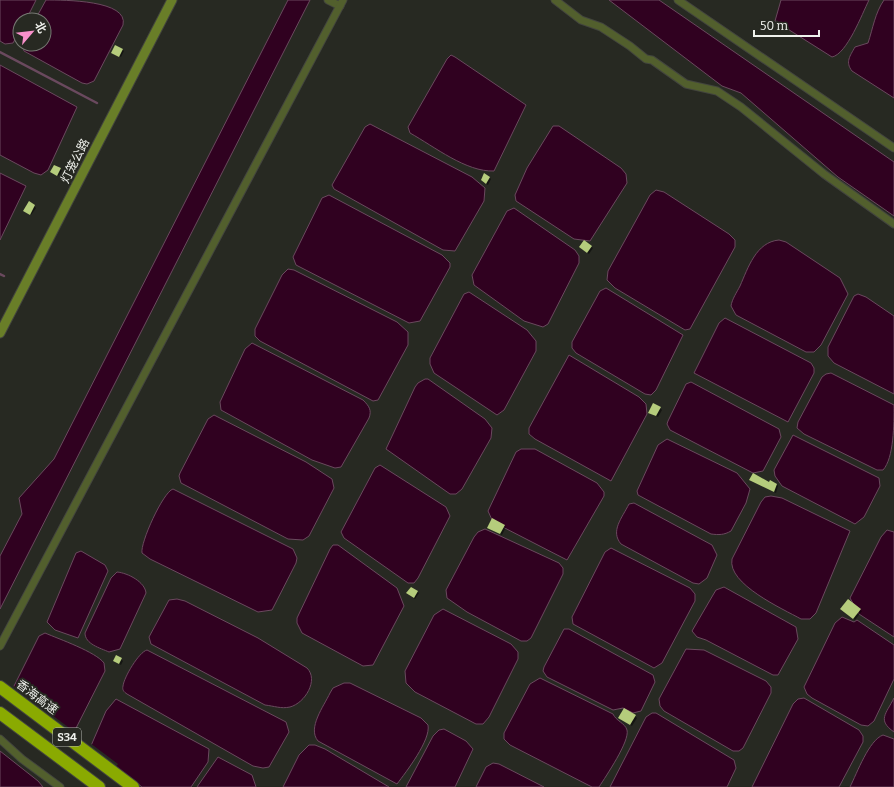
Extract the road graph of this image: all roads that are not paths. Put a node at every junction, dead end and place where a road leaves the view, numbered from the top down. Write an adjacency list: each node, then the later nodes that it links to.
1 (172, 0): 8 (street, 灯笼公路)
2 (328, 0): 5 (street)
3 (555, 0): 7 (street)
4 (678, 0): 6 (street)
5 (341, 3): 9 (street)
6 (894, 148)
7 (894, 224)
8 (0, 333)
9 (0, 646)
10 (0, 687): 15 (highway, 香海高速 / S34)
11 (0, 713): 14 (highway, S34)
12 (0, 739): 13 (street)
13 (60, 787)
14 (99, 787)
15 (133, 787)

